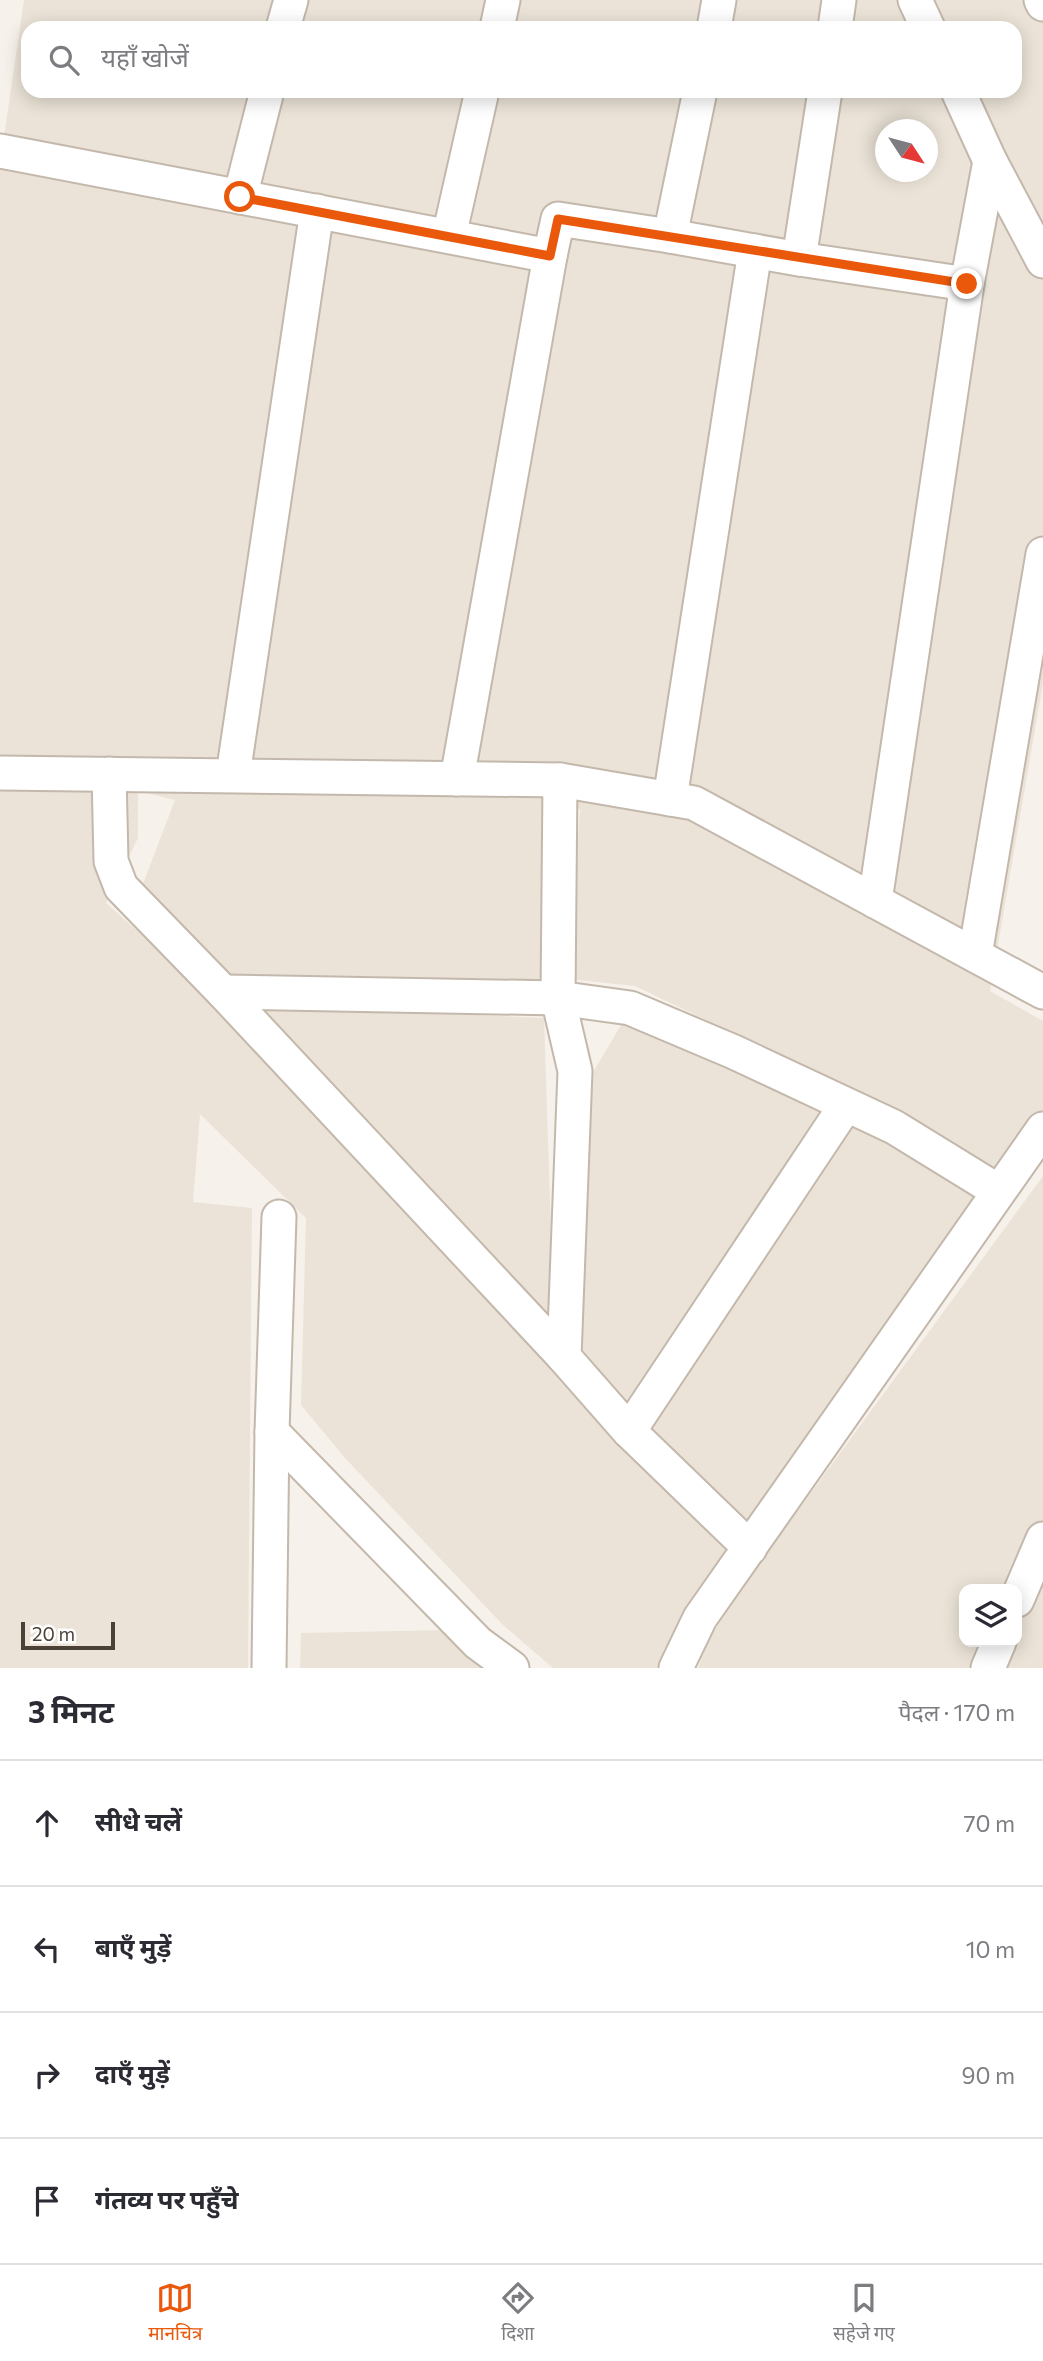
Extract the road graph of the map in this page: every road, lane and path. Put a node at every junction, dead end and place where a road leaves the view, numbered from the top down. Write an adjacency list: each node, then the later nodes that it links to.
1 (291, 0): 6 (street)
2 (503, 0): 7 (street)
3 (719, 0): 8 (street)
4 (839, 0): 9 (street)
5 (915, 0): 10 (street)
6 (286, 21)
7 (498, 21)
8 (715, 21)
9 (836, 21)
10 (925, 21)
11 (265, 98): 18 (street)
12 (480, 98): 20 (street)
13 (699, 98): 21 (street)
14 (824, 98): 24 (street)
15 (961, 98): 17 (street)
16 (0, 151): 18 (street)
17 (990, 161): 25 (street); 26 (street)
18 (240, 197): 19 (street)
19 (317, 211): 20 (street); 30 (street)
20 (449, 236): 23 (street)
21 (670, 236): 22 (street); 23 (street)
22 (755, 251): 24 (street); 33 (street)
23 (550, 256): 31 (street)
24 (799, 259): 26 (street)
25 (1043, 261)
26 (967, 284): 34 (street)
27 (1043, 554): 35 (street)
28 (0, 773): 29 (street)
29 (109, 774): 30 (street); 36 (street)
30 (233, 775): 31 (street)
31 (457, 779): 32 (street)
32 (560, 780): 33 (street); 38 (street)
33 (670, 799): 34 (street)
34 (875, 901): 35 (street)
35 (975, 955): 37 (street)
36 (223, 992): 38 (street); 43 (street)
37 (1043, 992)
38 (558, 998): 39 (street); 43 (street)
39 (846, 1105): 41 (street); 44 (street)
40 (1043, 1129): 41 (street)
41 (998, 1191): 47 (street)
42 (279, 1217): 45 (street)
43 (564, 1357): 44 (street)
44 (629, 1431): 47 (street)
45 (272, 1432): 50 (street); 51 (street)
46 (1043, 1539): 48 (street)
47 (751, 1548): 52 (street)
48 (1022, 1588)
49 (997, 1647): 53 (street)
50 (270, 1668)
51 (512, 1668)
52 (676, 1668)
53 (988, 1668)

